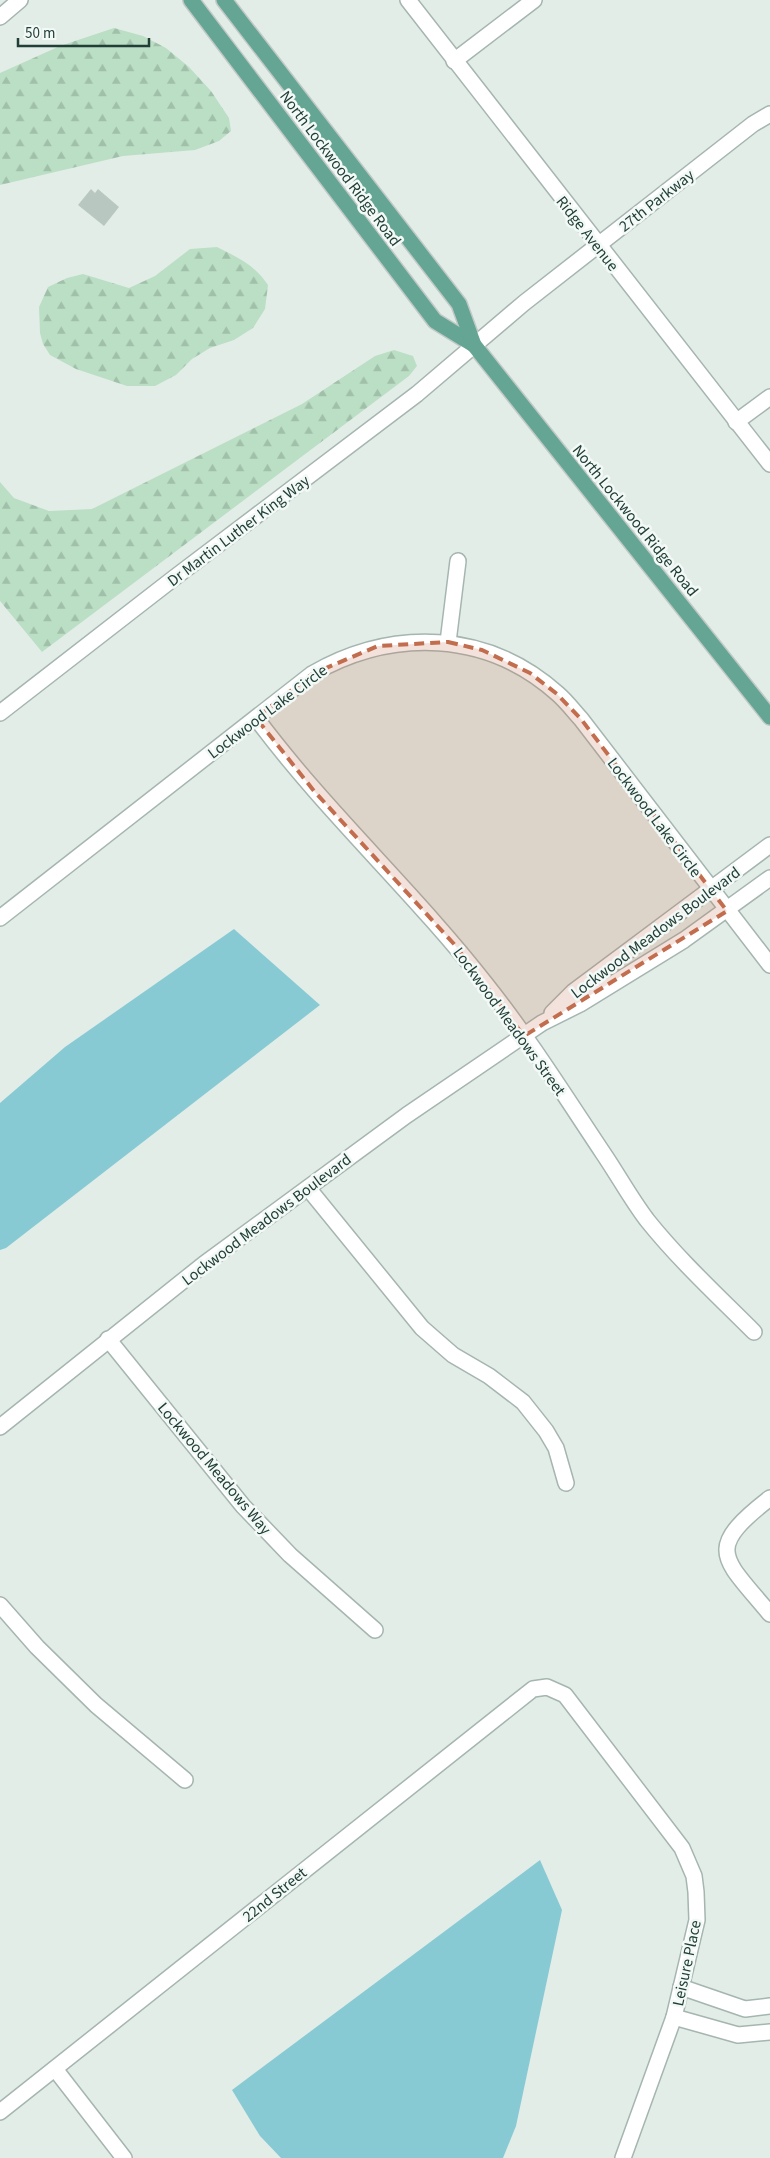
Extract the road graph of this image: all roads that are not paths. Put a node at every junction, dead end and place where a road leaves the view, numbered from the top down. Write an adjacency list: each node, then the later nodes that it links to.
1 (20, 0): 6 (street)
2 (191, 0): 10 (main road, North Lockwood Ridge Road)
3 (224, 0): 10 (main road, North Lockwood Ridge Road)
4 (408, 0): 7 (street, Ridge Avenue)
5 (534, 0): 7 (street)
6 (0, 17)
7 (454, 60): 9 (street, Ridge Avenue)
8 (770, 114): 9 (street, 27th Parkway)
9 (598, 245): 10 (street, 27th Parkway); 12 (street, Ridge Avenue)
10 (474, 345): 16 (street, Dr Martin Luther King Way); 17 (main road, North Lockwood Ridge Road)
11 (770, 396): 12 (street)
12 (736, 422): 13 (street, Ridge Avenue)
13 (770, 464)
14 (458, 561): 15 (street)
15 (448, 642): 18 (street, Lockwood Lake Circle); 21 (street, Lockwood Lake Circle)
16 (0, 713)
17 (770, 717)
18 (256, 718): 23 (street, Lockwood Lake Circle); 26 (street, Lockwood Meadows Street)
19 (770, 845): 21 (street, Lockwood Meadows Boulevard)
20 (770, 878): 22 (street, Lockwood Meadows Boulevard)
21 (711, 890): 22 (street, Lockwood Lake Circle); 25 (street, Lockwood Meadows Boulevard)
22 (727, 911): 24 (street, Lockwood Lake Circle); 25 (street, Lockwood Meadows Boulevard)
23 (0, 918)
24 (770, 965)
25 (542, 1023): 26 (street, Lockwood Meadows Boulevard)
26 (524, 1036): 27 (street, Lockwood Meadows Boulevard); 28 (street, Lockwood Meadows Street)
27 (308, 1188): 29 (street, Lockwood Meadows Boulevard); 31 (street)
28 (754, 1332)
29 (108, 1339): 30 (street, Lockwood Meadows Boulevard); 35 (street, Lockwood Meadows Way)
30 (0, 1427)
31 (566, 1483)
32 (770, 1498): 34 (street)
33 (0, 1605): 37 (street)
34 (770, 1614)
35 (375, 1630)
36 (553, 1688): 38 (street, Leisure Place); 42 (street, 22nd Street)
37 (185, 1780)
38 (681, 1987): 39 (street); 40 (street, Leisure Place)
39 (770, 2006)
40 (674, 2017): 41 (street); 45 (street, Leisure Place)
41 (770, 2032)
42 (55, 2069): 43 (street, 22nd Street); 44 (street)
43 (0, 2112)
44 (124, 2158)
45 (623, 2158)

